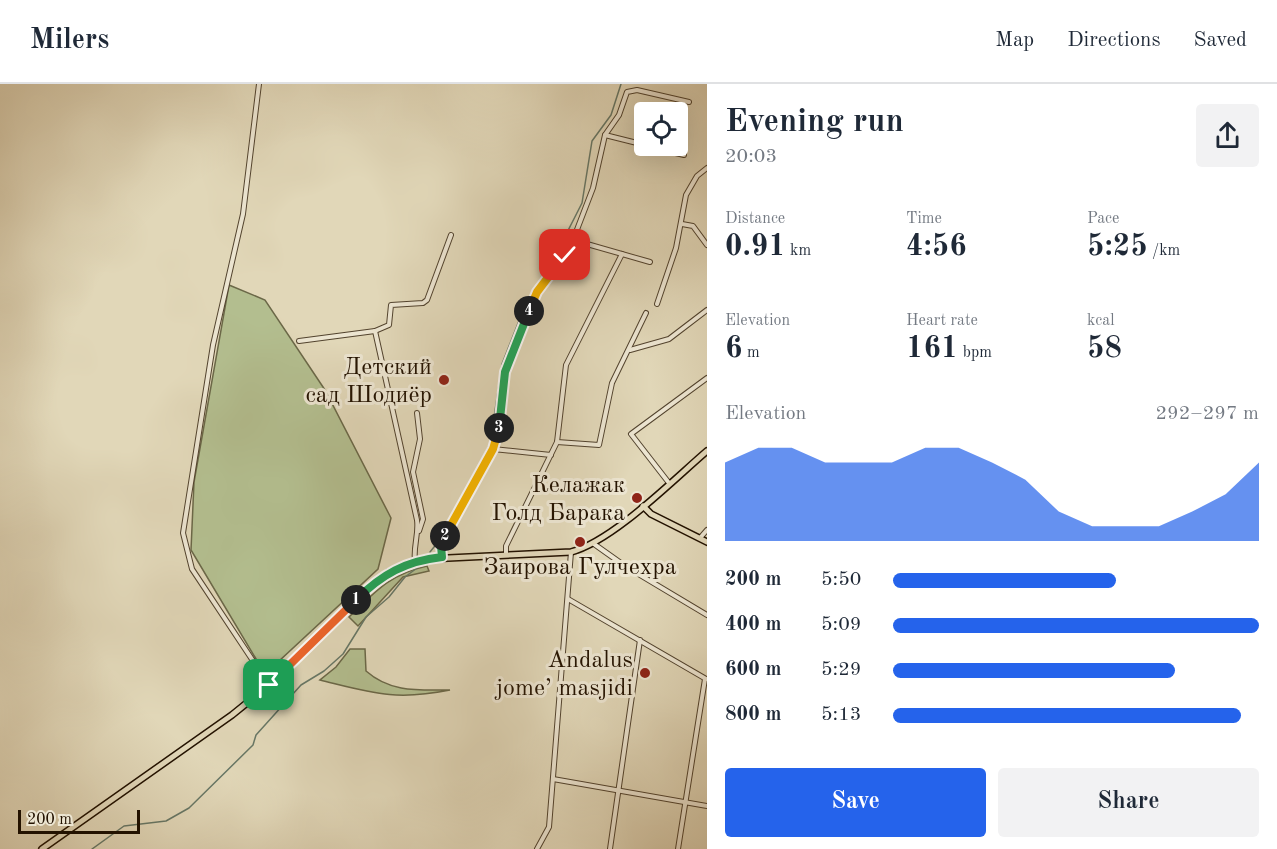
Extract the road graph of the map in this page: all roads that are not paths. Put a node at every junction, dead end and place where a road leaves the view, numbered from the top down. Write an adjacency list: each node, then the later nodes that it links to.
1 (259, 84): 39 (street)
2 (689, 102): 3 (street)
3 (605, 135): 4 (street); 8 (street)
4 (634, 142)
5 (707, 168): 6 (street)
6 (682, 224): 9 (street); 12 (street)
7 (451, 236): 15 (street)
8 (573, 240): 10 (street); 21 (street)
9 (707, 245)
10 (622, 254): 11 (street); 20 (street)
11 (650, 262)
12 (657, 304)
13 (707, 310): 17 (street)
14 (646, 313): 17 (street)
15 (375, 331): 16 (street); 27 (street)
16 (300, 341)
17 (630, 350): 20 (street)
18 (707, 378): 24 (street)
19 (417, 413): 27 (street)
20 (557, 442): 23 (street)
21 (493, 449): 23 (street); 33 (street)
22 (707, 451): 24 (main road)
23 (550, 455): 32 (street)
24 (669, 483): 25 (main road)
25 (643, 506): 28 (main road); 30 (main road)
26 (707, 530): 28 (street)
27 (418, 532): 34 (street)
28 (699, 539): 29 (main road)
29 (707, 542)
30 (594, 544): 31 (main road); 36 (street)
31 (571, 552): 32 (main road); 35 (street)
32 (506, 554): 33 (main road)
33 (442, 557): 34 (main road)
34 (416, 561): 39 (main road)
35 (568, 599): 37 (street); 40 (street)
36 (707, 615)
37 (640, 640): 38 (street); 41 (street)
38 (706, 679): 42 (street)
39 (269, 685): 44 (main road)
40 (553, 778): 41 (street); 46 (street)
41 (619, 789): 42 (street); 47 (street)
42 (686, 800): 43 (street); 48 (street)
43 (707, 806)
44 (50, 847): 45 (main road)
45 (42, 849)
46 (537, 849)
47 (610, 849)
48 (678, 849)

